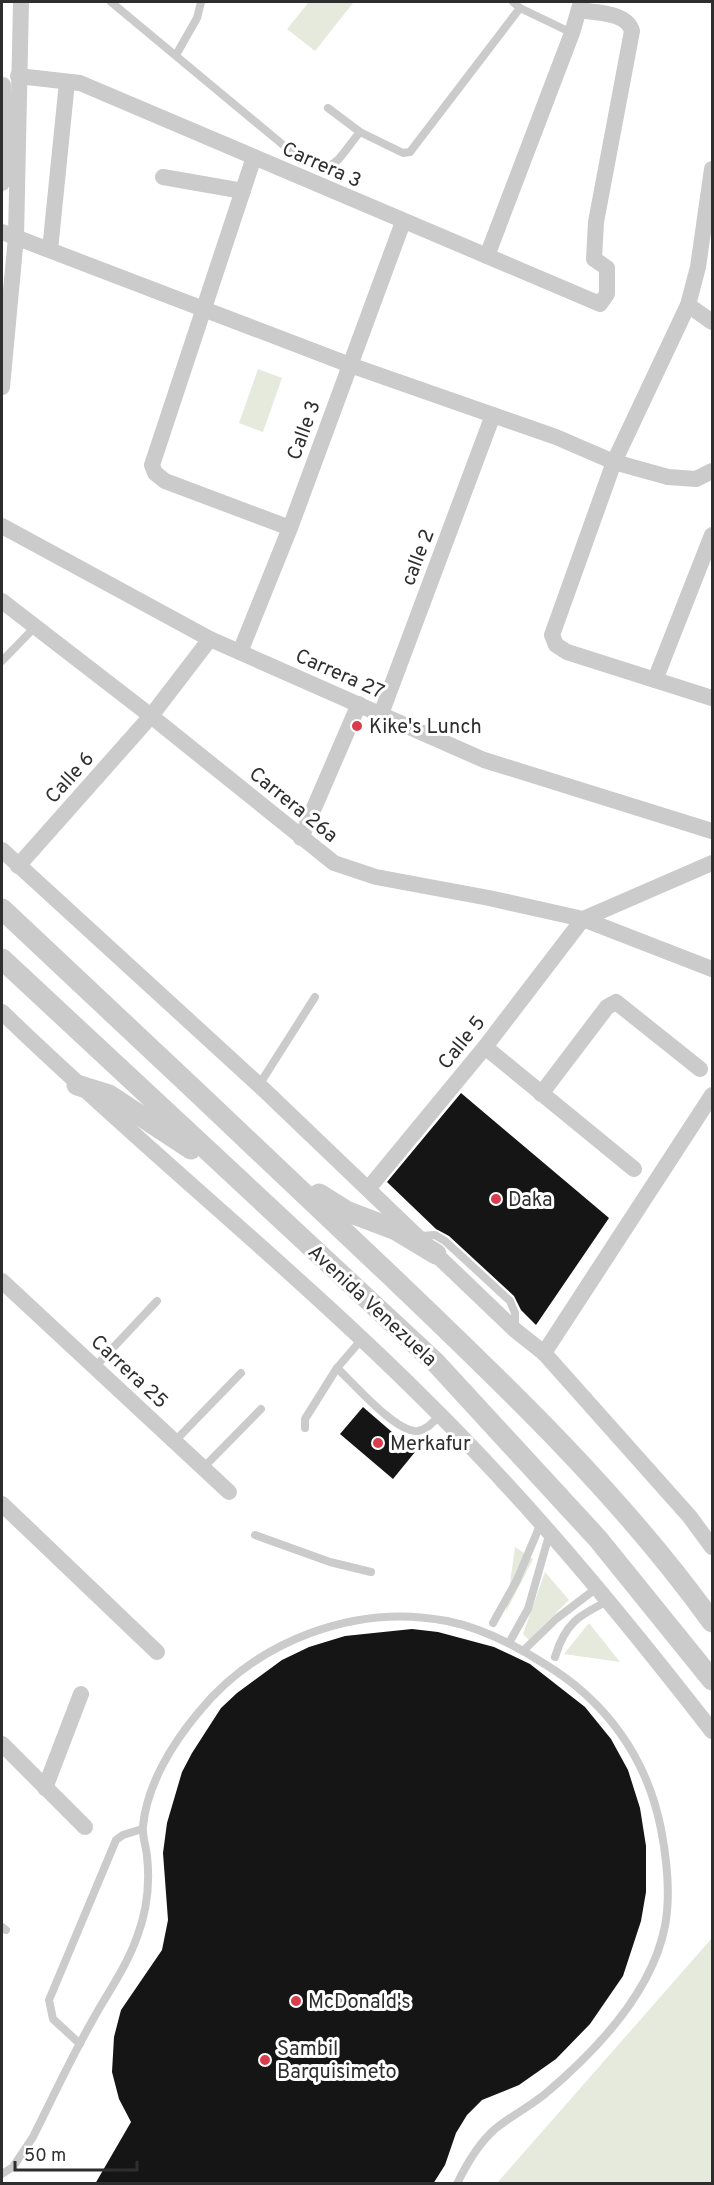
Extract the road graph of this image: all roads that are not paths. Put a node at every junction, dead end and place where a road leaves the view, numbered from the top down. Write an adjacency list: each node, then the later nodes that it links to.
1 (21, 2): 8 (street)
2 (111, 2): 7 (lane)
3 (201, 2): 7 (lane)
4 (516, 5): 6 (lane); 13 (lane)
5 (580, 6): 6 (street); 22 (street, Carrera 3)
6 (572, 33): 22 (street)
7 (176, 55): 13 (lane)
8 (18, 76): 9 (street, Carrera 3); 11 (street)
9 (67, 82): 14 (street, Carrera 3); 21 (street)
10 (2, 85): 11 (street); 17 (street)
11 (20, 96): 20 (street)
12 (328, 108): 13 (lane)
13 (360, 132)
14 (254, 157): 18 (street); 19 (street, Carrera 3)
15 (712, 173): 23 (street)
16 (164, 177): 18 (street)
17 (2, 183)
18 (243, 191): 24 (street)
19 (403, 222): 22 (street, Carrera 3); 26 (street, Calle 3)
20 (9, 234): 21 (street); 27 (street)
21 (50, 250): 24 (street)
22 (487, 256)
23 (688, 305): 25 (street); 29 (street)
24 (205, 310): 26 (street); 32 (street)
25 (712, 322)
26 (350, 365): 28 (street); 32 (street, Calle 3)
27 (2, 387)
28 (492, 415): 29 (street); 42 (street, calle 2)
29 (614, 462): 30 (street); 39 (street)
30 (712, 471)
31 (2, 526): 36 (street, Carrera 27)
32 (290, 528): 37 (street, Calle 3)
33 (712, 535): 39 (street)
34 (2, 601): 35 (street, Carrera 26a)
35 (34, 628): 38 (lane); 43 (street, Carrera 26a)
36 (210, 639): 37 (street, Carrera 27); 43 (street, Calle 6)
37 (240, 652): 41 (street, Carrera 27)
38 (2, 661)
39 (655, 680): 40 (street)
40 (712, 698)
41 (359, 704): 42 (street, Carrera 27); 45 (street)
42 (381, 714): 44 (street, Carrera 27)
43 (151, 716): 45 (street, Carrera 26a); 48 (street, Calle 6)
44 (712, 831)
45 (301, 838): 50 (street, Carrera 26a)
46 (2, 850): 48 (street)
47 (712, 863): 50 (street)
48 (18, 866): 58 (street)
49 (2, 909): 61 (street, Avenida Venezuela)
50 (583, 919): 52 (street, Carrera 26a); 55 (street, Calle 5)
51 (2, 959): 63 (street, Avenida Venezuela)
52 (712, 969)
53 (315, 997): 58 (lane)
54 (2, 1012): 57 (street, Avenida Venezuela)
55 (485, 1047): 59 (street); 64 (street, Calle 5)
56 (700, 1069): 59 (street)
57 (77, 1085): 63 (street); 70 (street, Avenida Venezuela)
58 (259, 1085): 64 (street)
59 (541, 1094): 62 (street)
60 (712, 1095): 71 (street)
61 (279, 1169): 66 (street); 88 (street, Avenida Venezuela)
62 (634, 1169)
63 (234, 1176): 94 (street, Avenida Venezuela)
64 (368, 1189): 65 (street)
65 (414, 1236): 66 (street); 69 (lane)
66 (435, 1254): 69 (street)
67 (2, 1281): 72 (street, Carrera 25)
68 (157, 1301): 72 (lane)
69 (514, 1330): 71 (street)
70 (362, 1339): 73 (lane); 76 (street, Avenida Venezuela)
71 (544, 1353): 84 (street)
72 (95, 1367): 78 (street, Carrera 25)
73 (337, 1368): 76 (lane); 77 (lane)
74 (241, 1373): 78 (lane)
75 (261, 1409): 79 (lane)
76 (440, 1414): 82 (street, Avenida Venezuela)
77 (305, 1428)
78 (174, 1442): 79 (street, Carrera 25)
79 (202, 1469): 80 (street, Carrera 25)
80 (229, 1492)
81 (2, 1504): 92 (street)
82 (546, 1527): 86 (street, Avenida Venezuela); 89 (lane); 90 (lane)
83 (255, 1535): 85 (lane)
84 (712, 1547)
85 (371, 1572)
86 (599, 1587): 87 (street, Avenida Venezuela); 91 (lane)
87 (609, 1600): 93 (lane); 96 (street, Avenida Venezuela)
88 (712, 1622)
89 (492, 1623)
90 (509, 1643): 91 (lane); 100 (lane)
91 (523, 1651): 103 (lane)
92 (157, 1652)
93 (555, 1657)
94 (712, 1680)
95 (81, 1694): 98 (street)
96 (712, 1731)
97 (2, 1744): 98 (street)
98 (45, 1788): 99 (street)
99 (85, 1827)
100 (142, 1829): 101 (lane); 101 (lane)
101 (80, 2044): 102 (lane)
102 (2, 2174)
103 (457, 2184)

